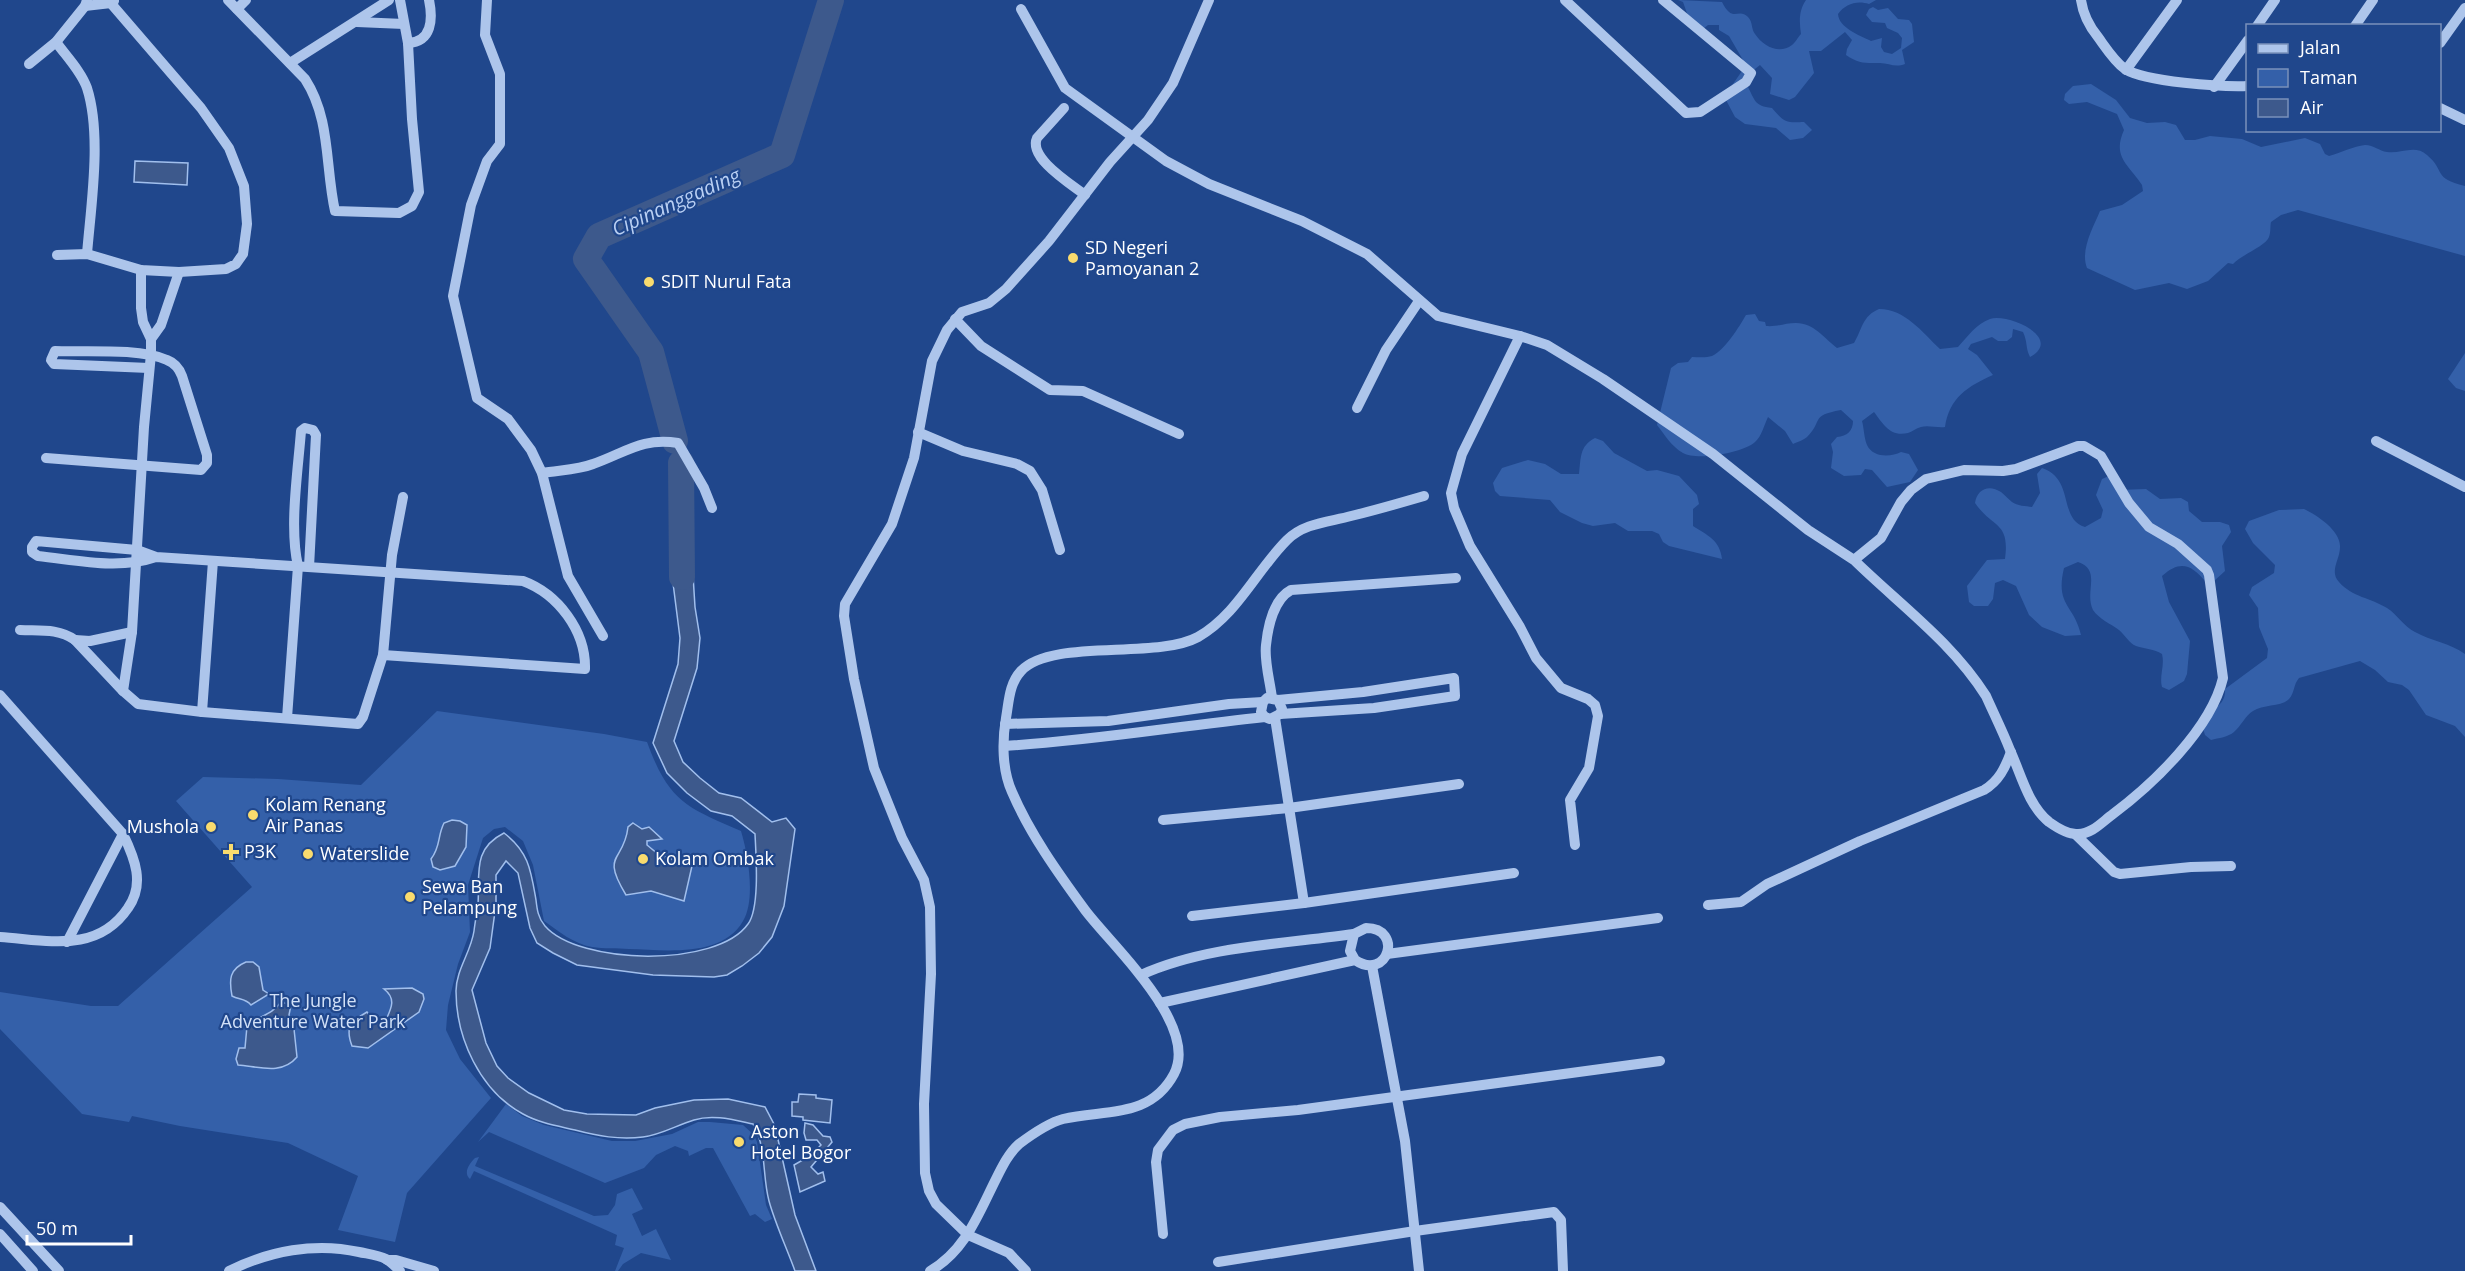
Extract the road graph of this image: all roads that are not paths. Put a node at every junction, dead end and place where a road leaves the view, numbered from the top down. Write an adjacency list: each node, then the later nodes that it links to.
1 (228, 0): 17 (street)
2 (246, 0): 17 (street)
3 (389, 0): 19 (street)
4 (400, 0): 20 (street)
5 (429, 0): 26 (street)
6 (487, 0): 53 (street)
7 (1209, 0): 35 (street)
8 (1565, 0): 9 (street)
9 (1663, 0)
10 (2081, 0): 29 (street)
11 (2177, 0): 29 (street)
12 (2275, 0): 21 (street)
13 (2373, 0): 22 (street)
14 (111, 1): 15 (street); 40 (street)
15 (86, 3): 25 (street)
16 (2465, 8): 24 (street)
17 (237, 9): 27 (street)
18 (1021, 9): 35 (street)
19 (357, 22): 20 (street); 27 (street)
20 (404, 24): 26 (street)
21 (2258, 24)
22 (2356, 24)
23 (2246, 41): 31 (street)
24 (2441, 41)
25 (56, 42): 28 (street); 37 (street)
26 (408, 43): 27 (street)
27 (290, 63)
28 (29, 64)
29 (2126, 70): 31 (street)
30 (2246, 86): 31 (street)
31 (2214, 87)
32 (1064, 108): 36 (street)
33 (2441, 109): 34 (street)
34 (2465, 120)
35 (1133, 138): 36 (street); 41 (street)
36 (1085, 195): 42 (street)
37 (87, 254): 38 (street); 39 (street)
38 (57, 255)
39 (141, 270): 40 (street); 44 (street)
40 (179, 272): 44 (street)
41 (1419, 301): 43 (street); 47 (street)
42 (955, 319): 48 (street); 49 (street)
43 (1520, 336): 61 (street); 96 (street)
44 (151, 339): 45 (street)
45 (151, 354): 46 (street); 46 (street); 52 (street)
46 (149, 368): 52 (street)
47 (1357, 408)
48 (918, 432): 59 (street); 117 (street)
49 (1179, 434)
50 (2376, 441): 54 (street)
51 (46, 458): 52 (street)
52 (143, 466): 58 (street)
53 (543, 473): 57 (street); 69 (street)
54 (2465, 487)
55 (1424, 496): 85 (street)
56 (403, 497): 65 (street)
57 (712, 508)
58 (137, 550): 60 (street); 63 (street); 63 (street)
59 (1060, 550)
60 (156, 557): 62 (street); 63 (street)
61 (1854, 560): 90 (street); 95 (street)
62 (213, 561): 64 (street); 80 (street)
63 (136, 563): 68 (street)
64 (303, 566): 64 (street); 65 (street); 83 (street)
65 (390, 573): 71 (street); 71 (street)
66 (1455, 578): 76 (street)
67 (20, 630): 70 (street)
68 (132, 632): 70 (street); 73 (street)
69 (603, 636)
70 (75, 640): 73 (street)
71 (383, 655): 83 (street)
72 (1386, 689): 74 (street); 77 (street); 77 (street)
73 (123, 691): 80 (street)
74 (1342, 694): 76 (street); 79 (street)
75 (0, 695): 94 (street)
76 (1271, 700): 78 (street); 81 (street); 81 (street)
77 (1389, 706): 79 (street)
78 (1187, 710): 82 (street); 86 (street)
79 (1342, 710): 81 (street)
80 (202, 712): 83 (street)
81 (1273, 716): 86 (street); 92 (street)
82 (1139, 717): 84 (street); 87 (street)
83 (287, 718)
84 (1062, 723): 85 (street); 88 (street)
85 (1005, 724): 89 (street)
86 (1191, 725): 87 (street)
87 (1141, 733): 88 (street)
88 (1064, 742): 89 (street)
89 (1004, 746): 109 (street)
90 (2011, 752): 95 (street); 100 (street)
91 (1460, 784): 92 (street)
92 (1289, 808): 93 (street); 99 (street)
93 (1163, 820)
94 (123, 834): 105 (street); 105 (street)
95 (2076, 835): 97 (street)
96 (1575, 845)
97 (2231, 866)
98 (1514, 873): 99 (street)
99 (1304, 903): 101 (street)
100 (1708, 905)
101 (1192, 916)
102 (1658, 918): 106 (street)
103 (1354, 934): 106 (street); 107 (street); 109 (street)
104 (0, 937): 105 (street)
105 (67, 942)
106 (1387, 954): 108 (street)
107 (1354, 960): 108 (street); 110 (street)
108 (1372, 966): 112 (street)
109 (1141, 975): 110 (street)
110 (1160, 1003): 117 (street)
111 (1660, 1062): 112 (street)
112 (1397, 1096): 114 (street); 116 (street)
113 (0, 1207): 121 (street)
114 (1415, 1231): 119 (street); 127 (street); 128 (street)
115 (0, 1234): 120 (street)
116 (1163, 1234)
117 (968, 1236): 125 (street); 126 (street)
118 (387, 1260): 122 (street); 123 (street); 124 (street)
119 (1218, 1262)
120 (33, 1271)
121 (59, 1271)
122 (229, 1271)
123 (400, 1271)
124 (434, 1271)
125 (930, 1271)
126 (1026, 1271)
127 (1419, 1271)
128 (1563, 1271)

